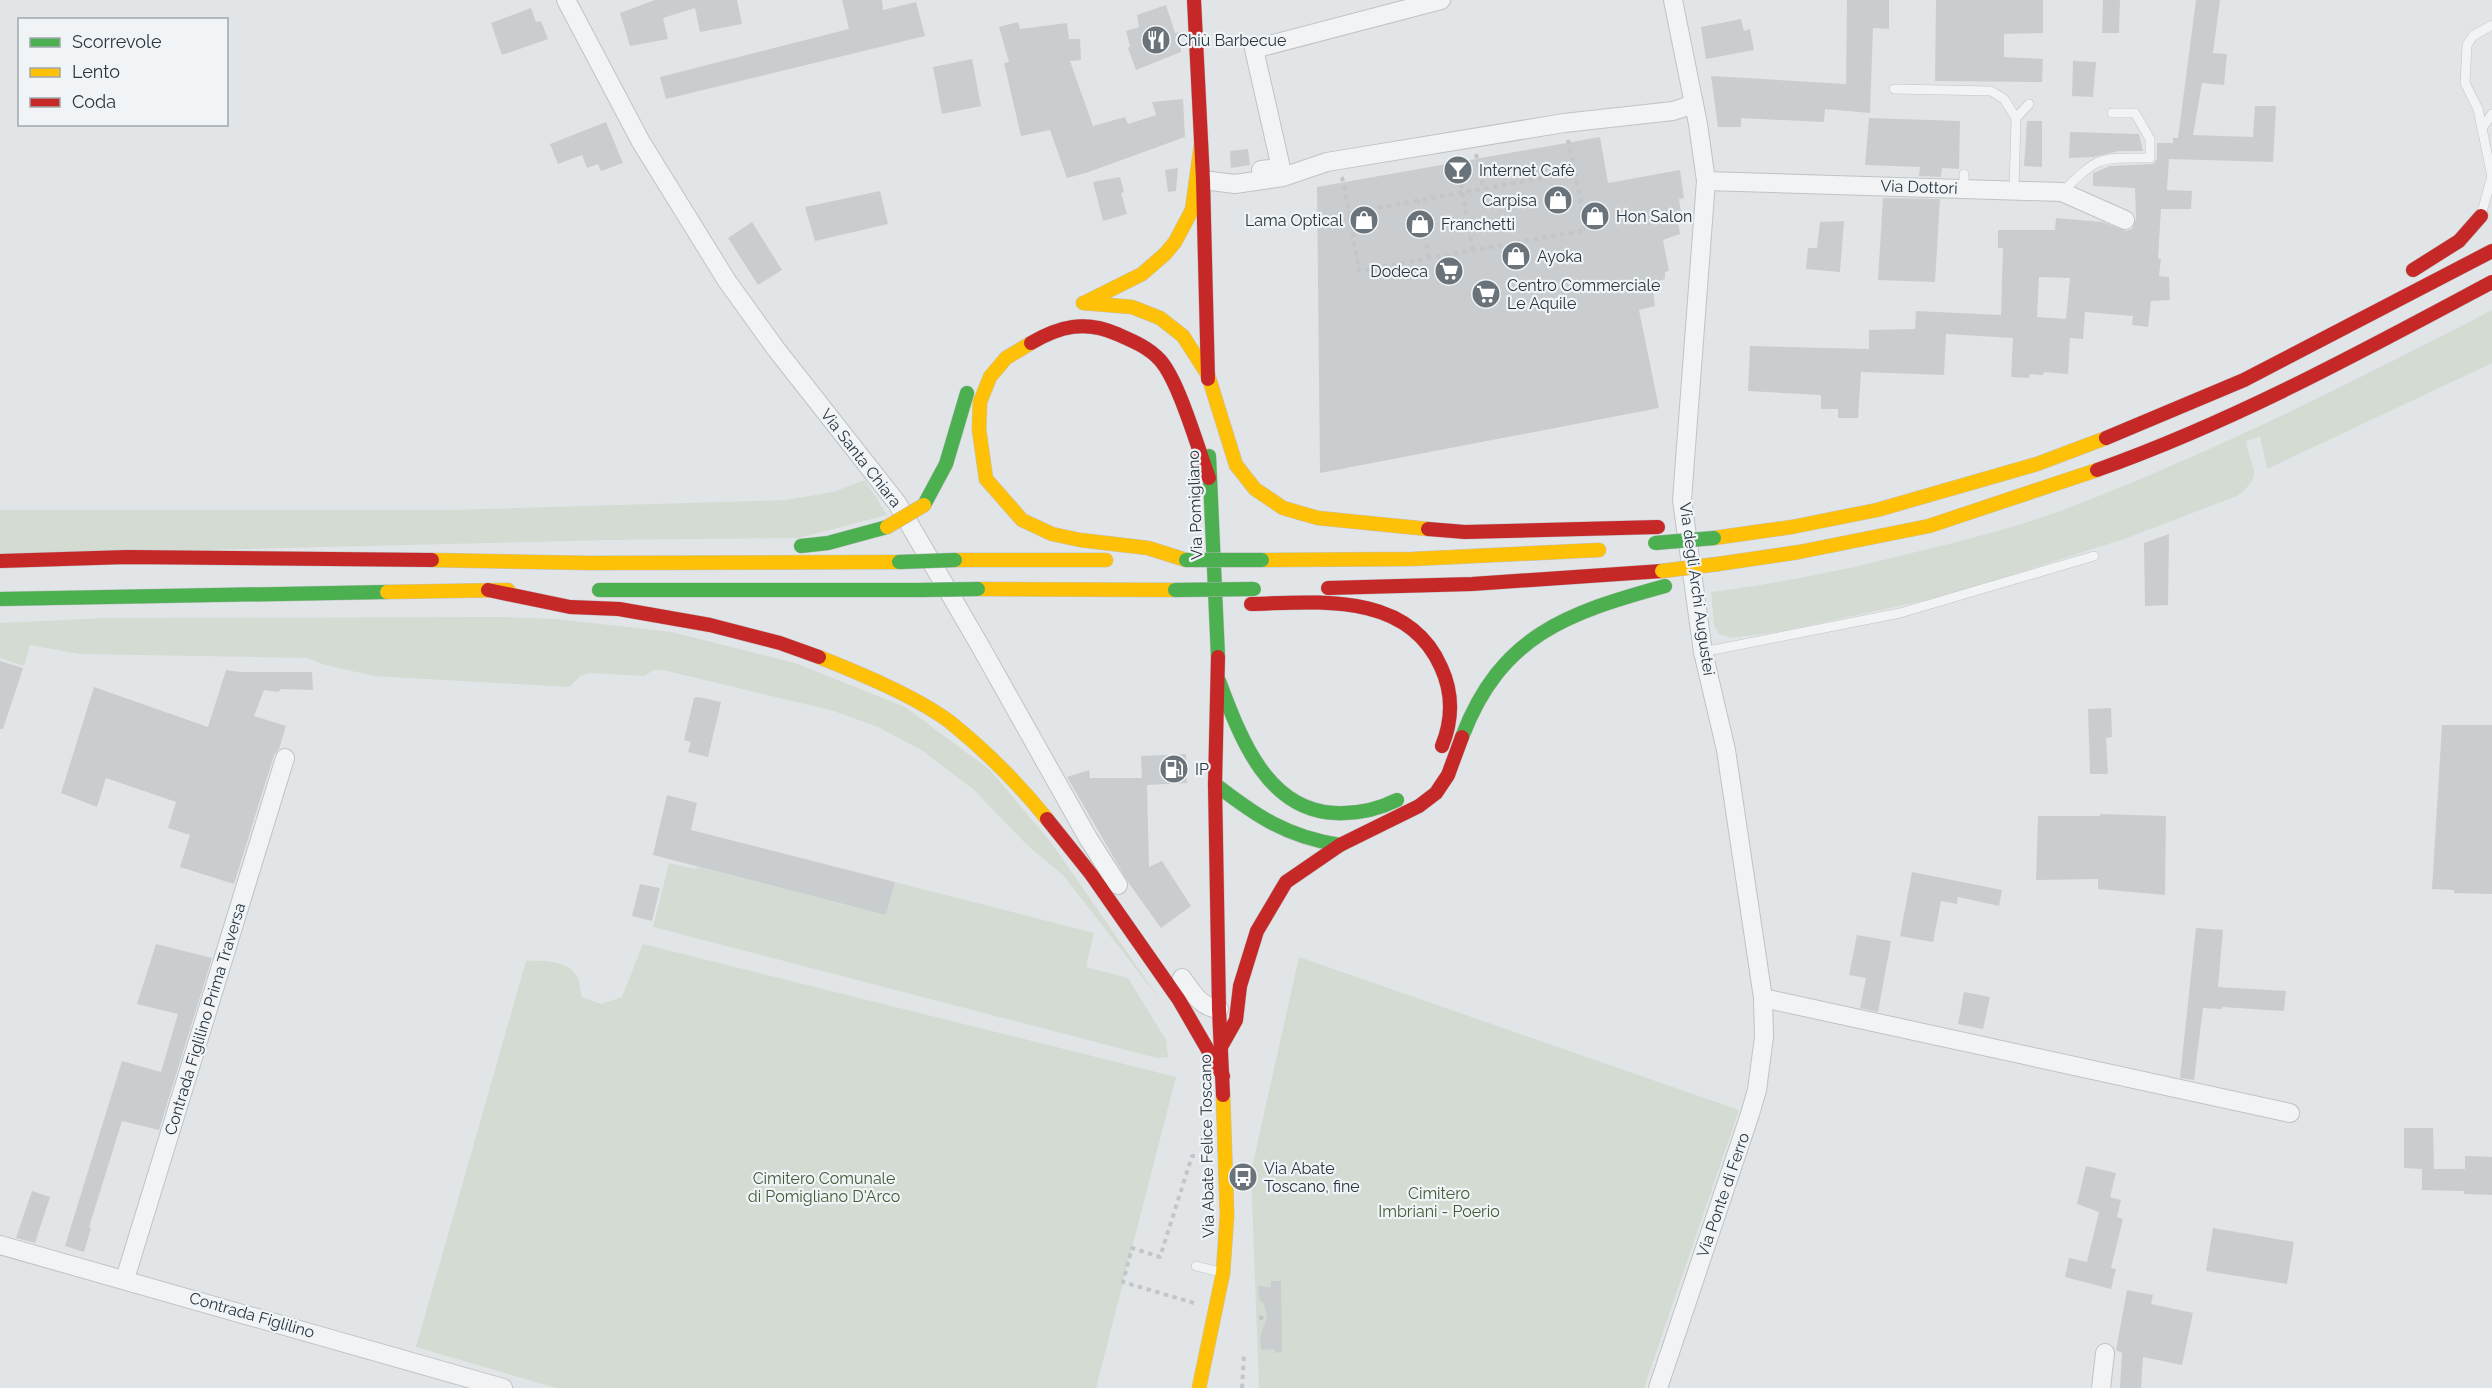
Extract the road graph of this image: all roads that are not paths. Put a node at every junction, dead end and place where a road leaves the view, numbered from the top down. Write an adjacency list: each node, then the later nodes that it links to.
1 (566, 0): 60 (street, Via Santa Chiara)
2 (1194, 0): 15 (main road, Via Pomigliano)
3 (1441, 0): 18 (street)
4 (1673, 0): 7 (street, Via degli Archi Augustei)
5 (2492, 25): 13 (lane)
6 (1894, 90): 12 (lane)
7 (1694, 104): 9 (street); 18 (street); 19 (street, Via degli Archi Augustei)
8 (2029, 104): 12 (lane)
9 (1601, 111)
10 (2112, 113): 21 (lane)
11 (2492, 114): 13 (lane)
12 (2016, 118): 20 (lane)
13 (2482, 128): 16 (lane)
14 (2492, 143): 16 (lane)
15 (1201, 145): 18 (main road, Via Pomigliano); 30 (main road)
16 (2487, 152): 17 (lane)
17 (2492, 177): 22 (lane)
18 (1203, 180): 30 (main road, Via Pomigliano)
19 (1706, 181): 20 (street, Via Dottori); 53 (street, Via degli Archi Augustei)
20 (2014, 190): 21 (street, Via Dottori)
21 (2062, 192): 23 (street, Via Dottori)
22 (2481, 216): 25 (main road)
23 (2125, 220)
24 (2492, 251): 29 (main road)
25 (2403, 275)
26 (2492, 282): 35 (main road)
27 (2322, 323): 29 (main road)
28 (1000, 346): 37 (main road, bridge)
29 (2299, 352): 33 (main road)
30 (1208, 375): 31 (main road, Via Pomigliano); 34 (main road)
31 (1209, 478): 42 (main road); 54 (main road, Via Pomigliano)
32 (1821, 506): 33 (main road)
33 (1877, 510): 36 (main road, bridge)
34 (1702, 522)
35 (1929, 526): 40 (main road); 46 (main road, bridge)
36 (1650, 544)
37 (788, 546)
38 (733, 548): 44 (main road)
39 (1612, 548): 42 (main road, bridge)
40 (1895, 548)
41 (2094, 556): 53 (lane)
42 (1186, 560): 44 (main road, bridge)
43 (0, 561): 44 (main road)
44 (590, 563)
45 (1708, 580): 59 (main road)
46 (1319, 588)
47 (1259, 589): 51 (main road, bridge)
48 (488, 590): 49 (main road); 52 (main road); 61 (main road)
49 (558, 590)
50 (582, 590): 51 (main road, bridge)
51 (1175, 597): 56 (main road)
52 (0, 599)
53 (1703, 652): 62 (street, Via degli Archi Augustei)
54 (1219, 681): 57 (main road, Via Pomigliano); 58 (main road)
55 (285, 758): 70 (street, Contrada Figlilino Prima Traversa)
56 (1433, 763)
57 (1215, 784): 59 (main road); 63 (main road, Via Pomigliano)
58 (1404, 795)
59 (1340, 845): 64 (main road)
60 (1121, 891): 61 (street, Via Santa Chiara); 63 (street)
61 (1131, 931): 65 (main road)
62 (1763, 998): 66 (street); 74 (street, Via Ponte di Ferro)
63 (1219, 1009): 64 (main road, Via Abate Felice Toscano)
64 (1222, 1045): 65 (main road, Via Abate Felice Toscano)
65 (1223, 1076): 69 (main road, Via Abate Felice Toscano)
66 (2290, 1113)
67 (0, 1245): 70 (street, Contrada Figlilino)
68 (1196, 1266): 69 (lane)
69 (1223, 1273): 73 (main road, Via Abate Felice Toscano)
70 (125, 1279): 72 (street, Contrada Figlilino)
71 (2105, 1353): 75 (street)
72 (503, 1388)
73 (1199, 1388)
74 (1658, 1388)
75 (2101, 1388)

